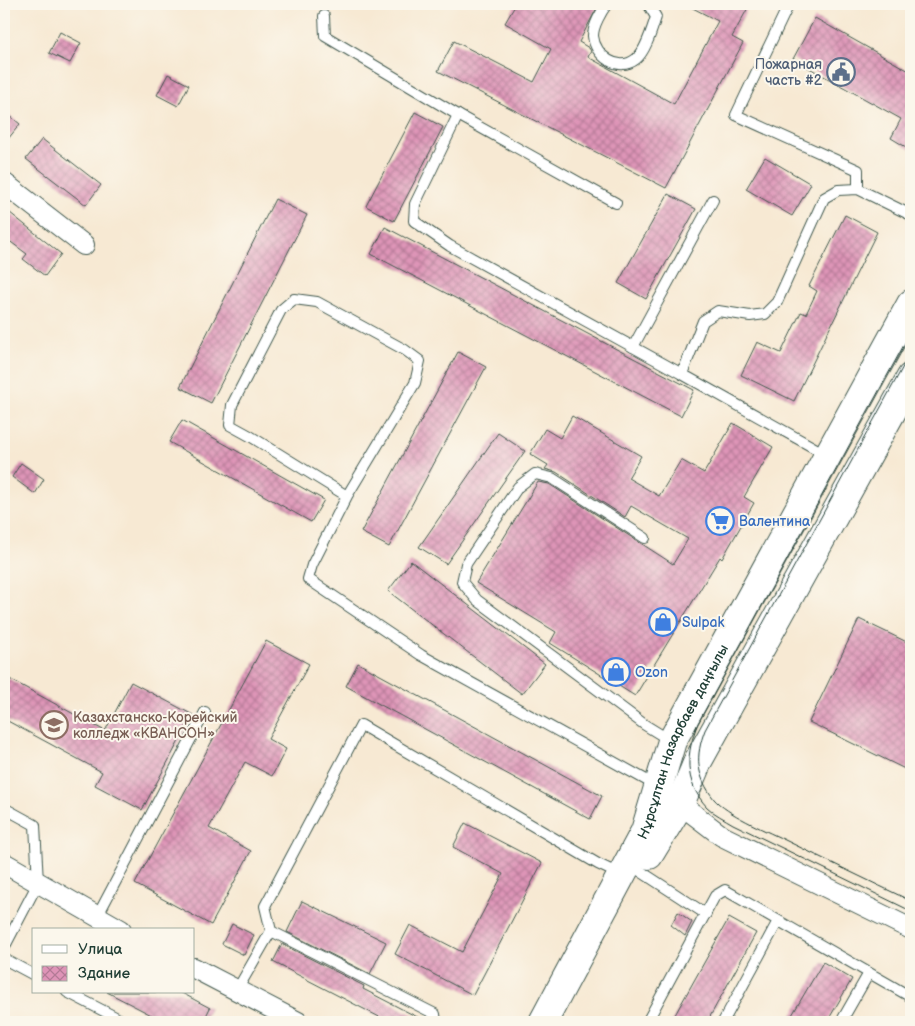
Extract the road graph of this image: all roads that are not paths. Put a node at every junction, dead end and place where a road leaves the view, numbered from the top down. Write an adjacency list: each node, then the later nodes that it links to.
1 (607, 4): 2 (lane)
2 (648, 4)
3 (789, 4): 7 (lane)
4 (324, 16): 5 (lane)
5 (458, 115): 9 (lane); 13 (lane)
6 (4, 183): 11 (street)
7 (858, 189): 10 (lane); 14 (lane)
8 (713, 200): 13 (lane)
9 (616, 203)
10 (911, 215)
11 (84, 245)
12 (911, 304): 16 (main road, Нұрсұлтан Назарбаев даңғылы)
13 (633, 347): 14 (lane)
14 (682, 374): 16 (lane)
15 (911, 378): 21 (main road, Нұрсұлтан Назарбаев даңғылы)
16 (828, 456): 20 (main road, Нұрсұлтан Назарбаев даңғылы)
17 (347, 496): 17 (lane); 21 (lane)
18 (645, 538): 20 (lane)
19 (205, 712): 27 (lane)
20 (672, 741): 21 (main road, Нұрсұлтан Назарбаев даңғылы)
21 (670, 796): 24 (main road, Нұрсұлтан Назарбаев даңғылы); 30 (street)
22 (4, 808): 25 (lane)
23 (4, 863): 25 (street)
24 (631, 873): 26 (lane); 31 (lane); 43 (main road, Нұрсұлтан Назарбаев даңғылы); 44 (main road, Нұрсұлтан Назарбаев даңғылы)
25 (38, 883): 27 (street); 32 (lane)
26 (706, 914): 28 (lane); 45 (lane)
27 (97, 917): 29 (street)
28 (778, 921): 35 (lane); 46 (lane)
29 (118, 928)
30 (911, 930)
31 (271, 931): 37 (lane); 42 (lane)
32 (4, 948)
33 (4, 959): 36 (lane)
34 (195, 969): 37 (street)
35 (869, 973): 39 (lane); 47 (lane)
36 (32, 974)
37 (237, 990): 41 (street)
38 (72, 994): 40 (lane)
39 (911, 997)
40 (125, 1022)
41 (298, 1022)
42 (436, 1022)
43 (543, 1022)
44 (561, 1022)
45 (647, 1022)
46 (723, 1022)
47 (841, 1022)

